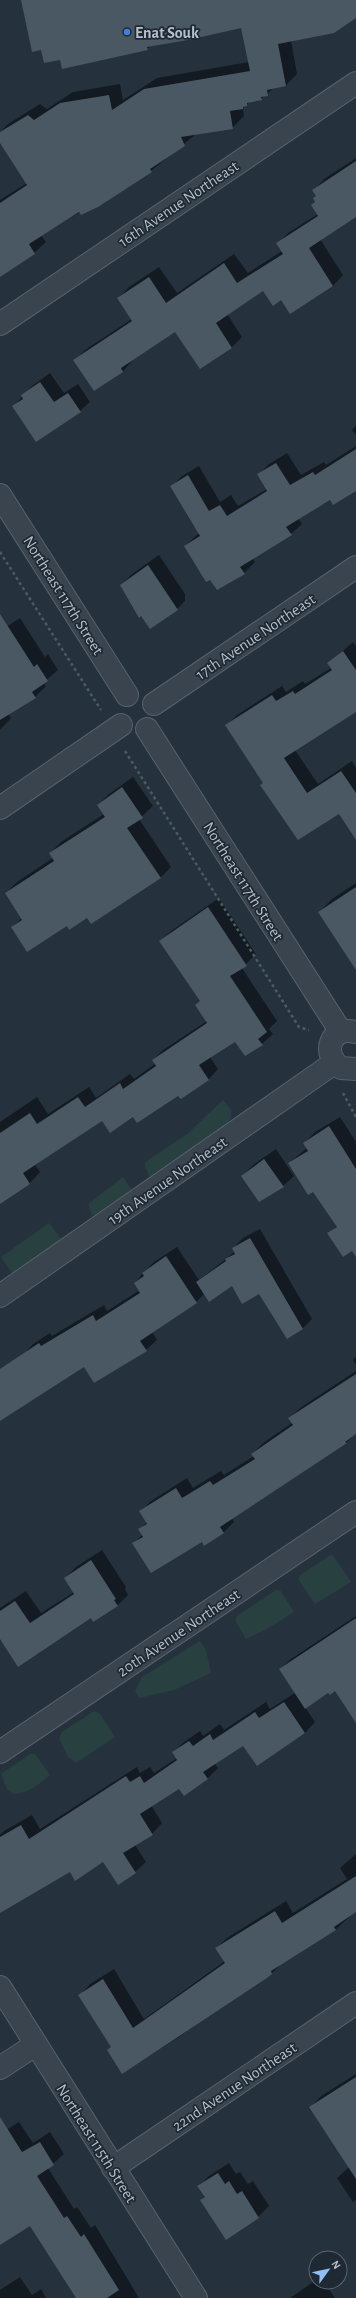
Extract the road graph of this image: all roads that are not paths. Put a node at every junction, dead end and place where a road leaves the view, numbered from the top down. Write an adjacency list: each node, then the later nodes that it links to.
1 (356, 83): 2 (street, 16th Avenue Northeast)
2 (0, 324)
3 (0, 495): 5 (street, Northeast 117th Street)
4 (356, 567): 6 (street, 17th Avenue Northeast)
5 (127, 696): 6 (street); 7 (street)
6 (154, 704): 8 (street)
7 (113, 720): 8 (street); 9 (street)
8 (148, 729): 10 (street, Northeast 117th Street)
9 (0, 808)
10 (348, 1032): 11 (street)
11 (334, 1063): 12 (street); 13 (street, 19th Avenue Northeast)
12 (356, 1069)
13 (0, 1296)
14 (356, 1512): 15 (street, 20th Avenue Northeast)
15 (0, 1752)
16 (0, 1987): 18 (street, Northeast 115th Street)
17 (356, 2003): 20 (street, 22nd Avenue Northeast)
18 (35, 2045): 19 (street); 20 (street, Northeast 115th Street)
19 (0, 2068)
20 (113, 2168): 21 (street, Northeast 115th Street)
21 (196, 2298)

